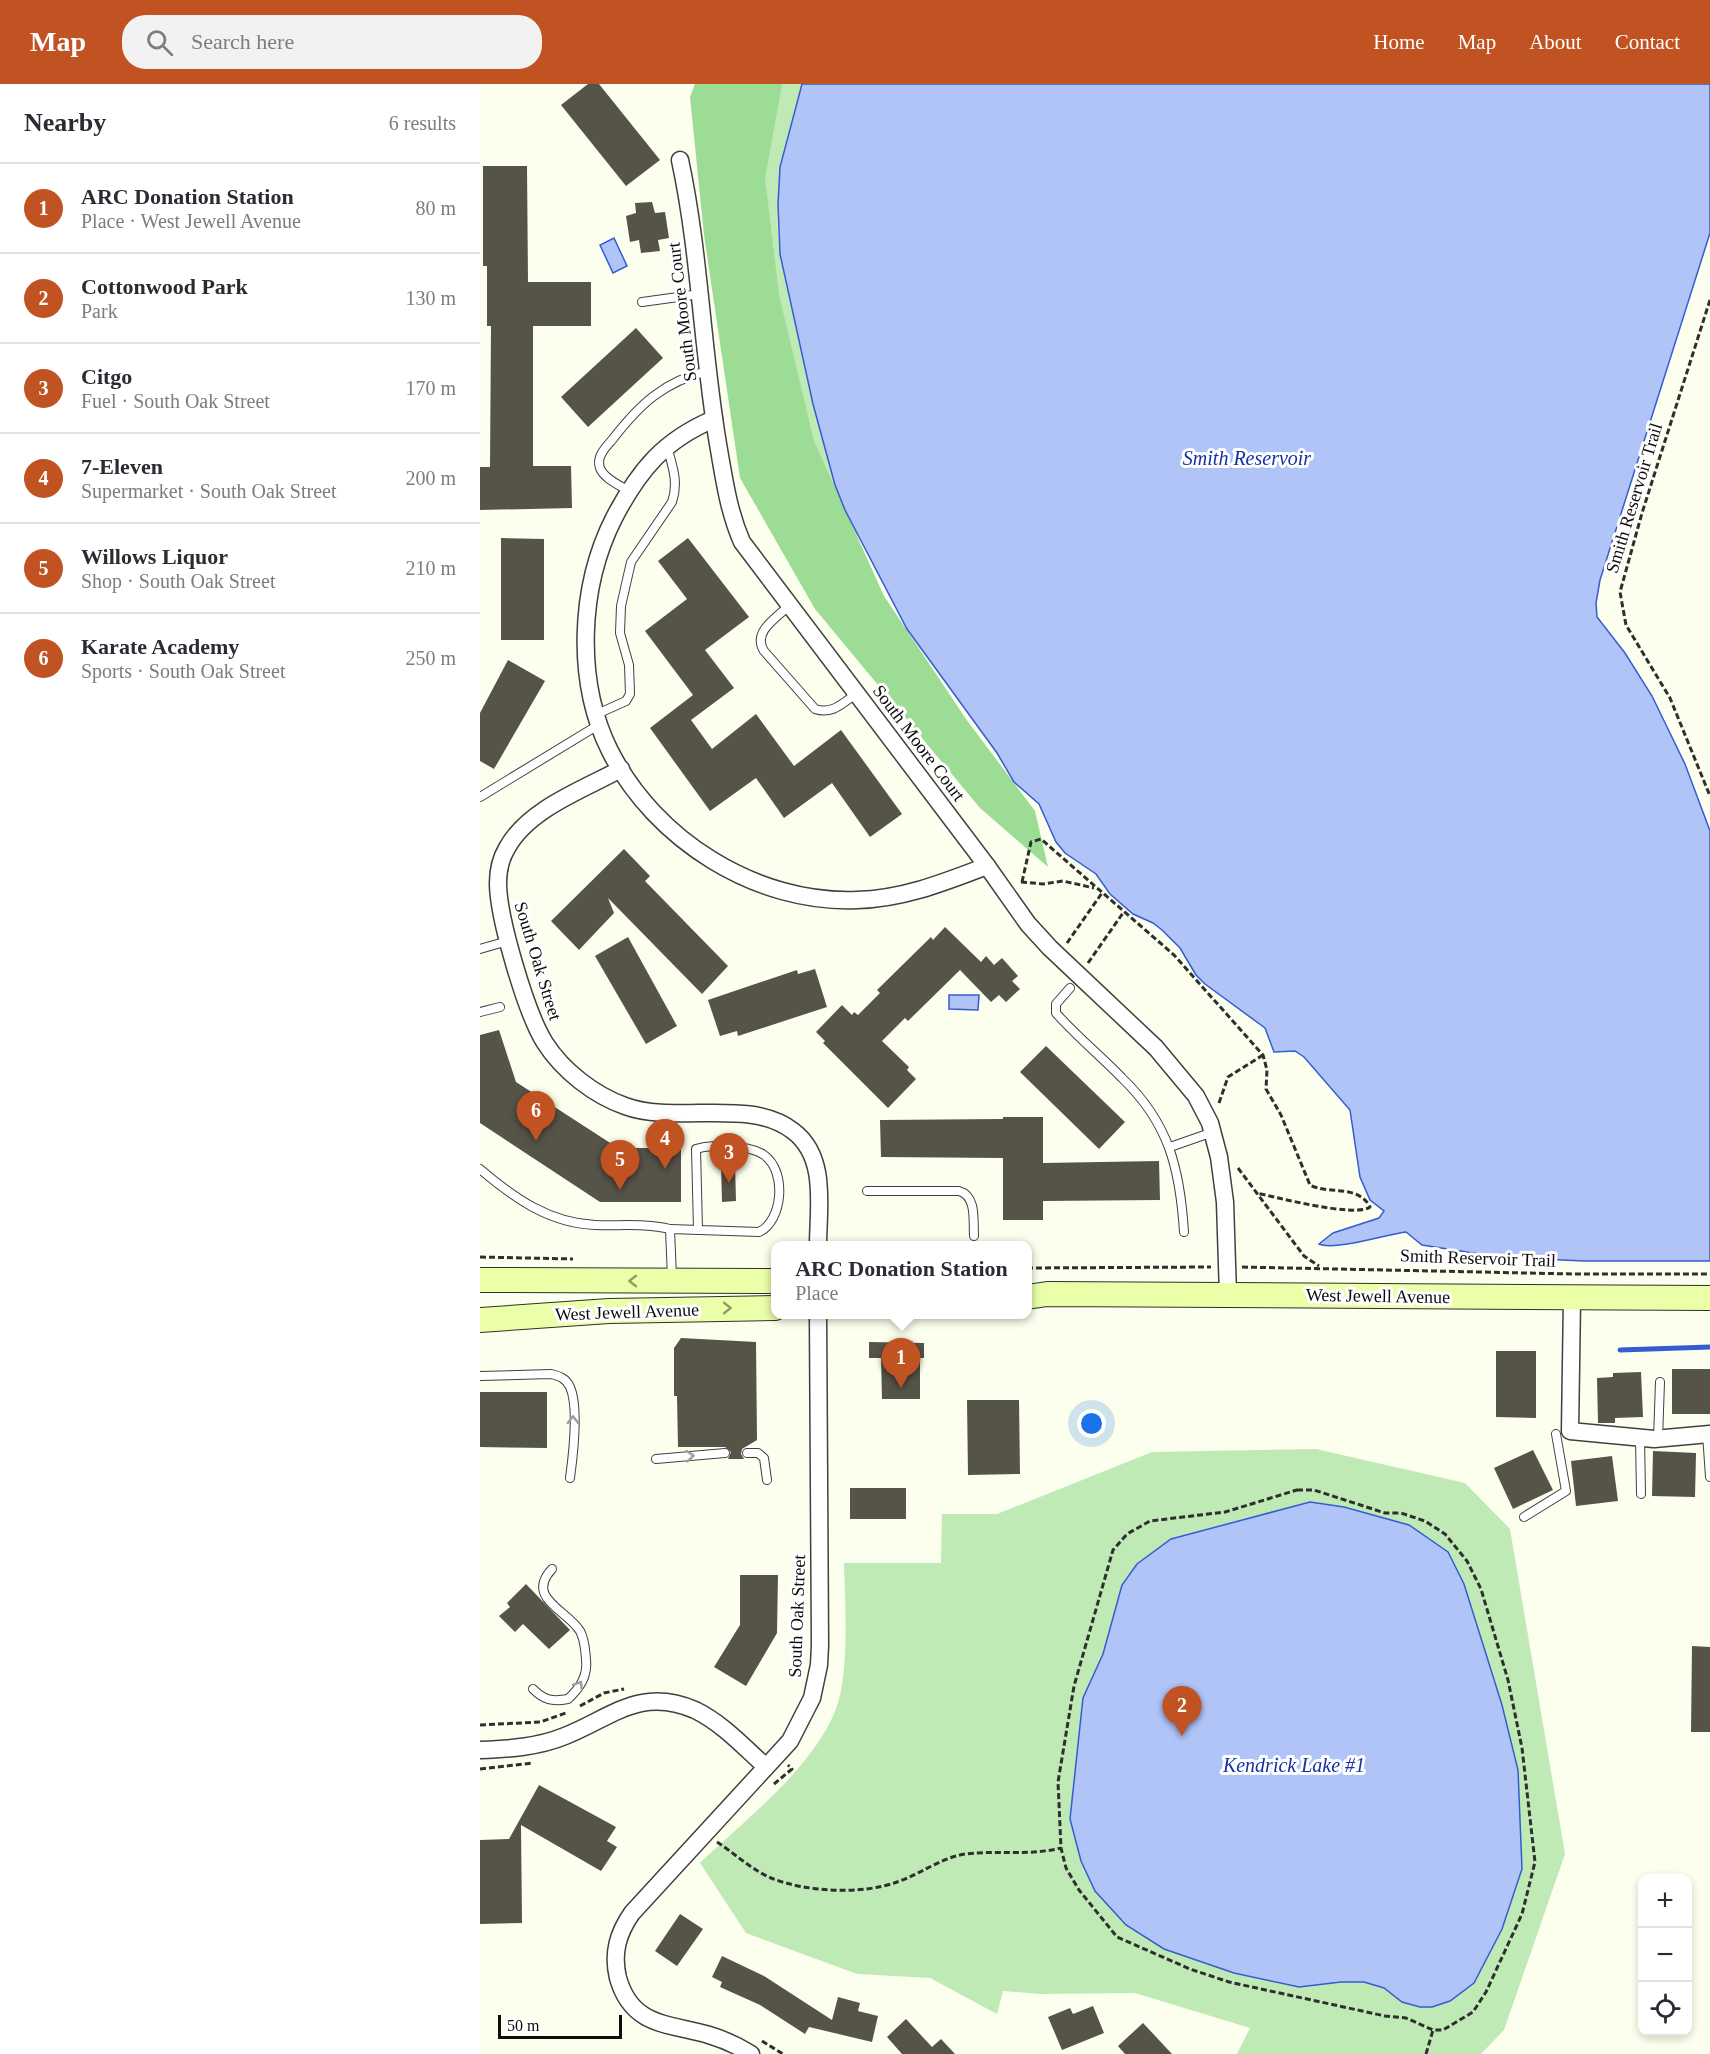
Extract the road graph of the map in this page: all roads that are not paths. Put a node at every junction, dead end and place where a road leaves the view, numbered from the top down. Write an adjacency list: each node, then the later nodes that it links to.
1 (680, 160): 2 (street, South Moore Court)
2 (700, 294): 3 (lane); 4 (street, South Moore Court)
3 (642, 302)
4 (708, 370): 5 (street, South Moore Court); 7 (lane)
5 (714, 419): 6 (street); 8 (street, South Moore Court)
6 (667, 446): 7 (street); 10 (lane)
7 (629, 491): 10 (street)
8 (790, 605): 9 (street, South Moore Court); 9 (lane)
9 (857, 693): 13 (street, South Moore Court)
10 (598, 719): 11 (street); 12 (lane)
11 (621, 769): 13 (street); 14 (street, South Oak Street)
12 (480, 797)
13 (987, 866): 16 (street, South Moore Court)
14 (509, 941): 15 (lane); 27 (street, South Oak Street)
15 (480, 949)
16 (1074, 982): 19 (street, South Moore Court); 20 (lane)
17 (500, 1006): 18 (lane)
18 (480, 1012)
19 (1211, 1128): 20 (lane); 32 (street, South Moore Court)
20 (1170, 1147): 25 (lane)
21 (480, 1169): 23 (lane)
22 (867, 1191): 26 (lane)
23 (670, 1229): 24 (lane); 29 (lane)
24 (698, 1230): 24 (lane)
25 (1184, 1232)
26 (974, 1236)
27 (818, 1241)
28 (480, 1280): 29 (main road, West Jewell Avenue, one-way to 28)
29 (672, 1281): 30 (main road, West Jewell Avenue)
30 (771, 1281)
31 (1034, 1294): 32 (main road, West Jewell Avenue)
32 (1228, 1294): 34 (main road, West Jewell Avenue)
33 (1710, 1298): 34 (main road, West Jewell Avenue)
34 (1572, 1299): 42 (street)
35 (771, 1308): 36 (main road, West Jewell Avenue, one-way to 35)
36 (583, 1313): 38 (main road, West Jewell Avenue); 39 (main road)
37 (818, 1319): 57 (street, South Oak Street)
38 (480, 1320)
39 (480, 1332)
40 (480, 1376): 50 (lane, one-way to 40)
41 (1660, 1382): 45 (lane)
42 (1563, 1432): 44 (street); 53 (lane)
43 (1708, 1434): 45 (street); 49 (lane)
44 (1640, 1438): 45 (street); 52 (lane)
45 (1658, 1438)
46 (725, 1453): 48 (lane, one-way to 46)
47 (747, 1453): 51 (lane)
48 (656, 1459)
49 (1710, 1477)
50 (570, 1478)
51 (767, 1480)
52 (1641, 1494)
53 (1524, 1517)
54 (552, 1569): 55 (lane, one-way to 54)
55 (533, 1689)
56 (480, 1750): 57 (street)
57 (766, 1767): 58 (street, South Oak Street)
58 (719, 2047): 59 (street)
59 (751, 2054)

